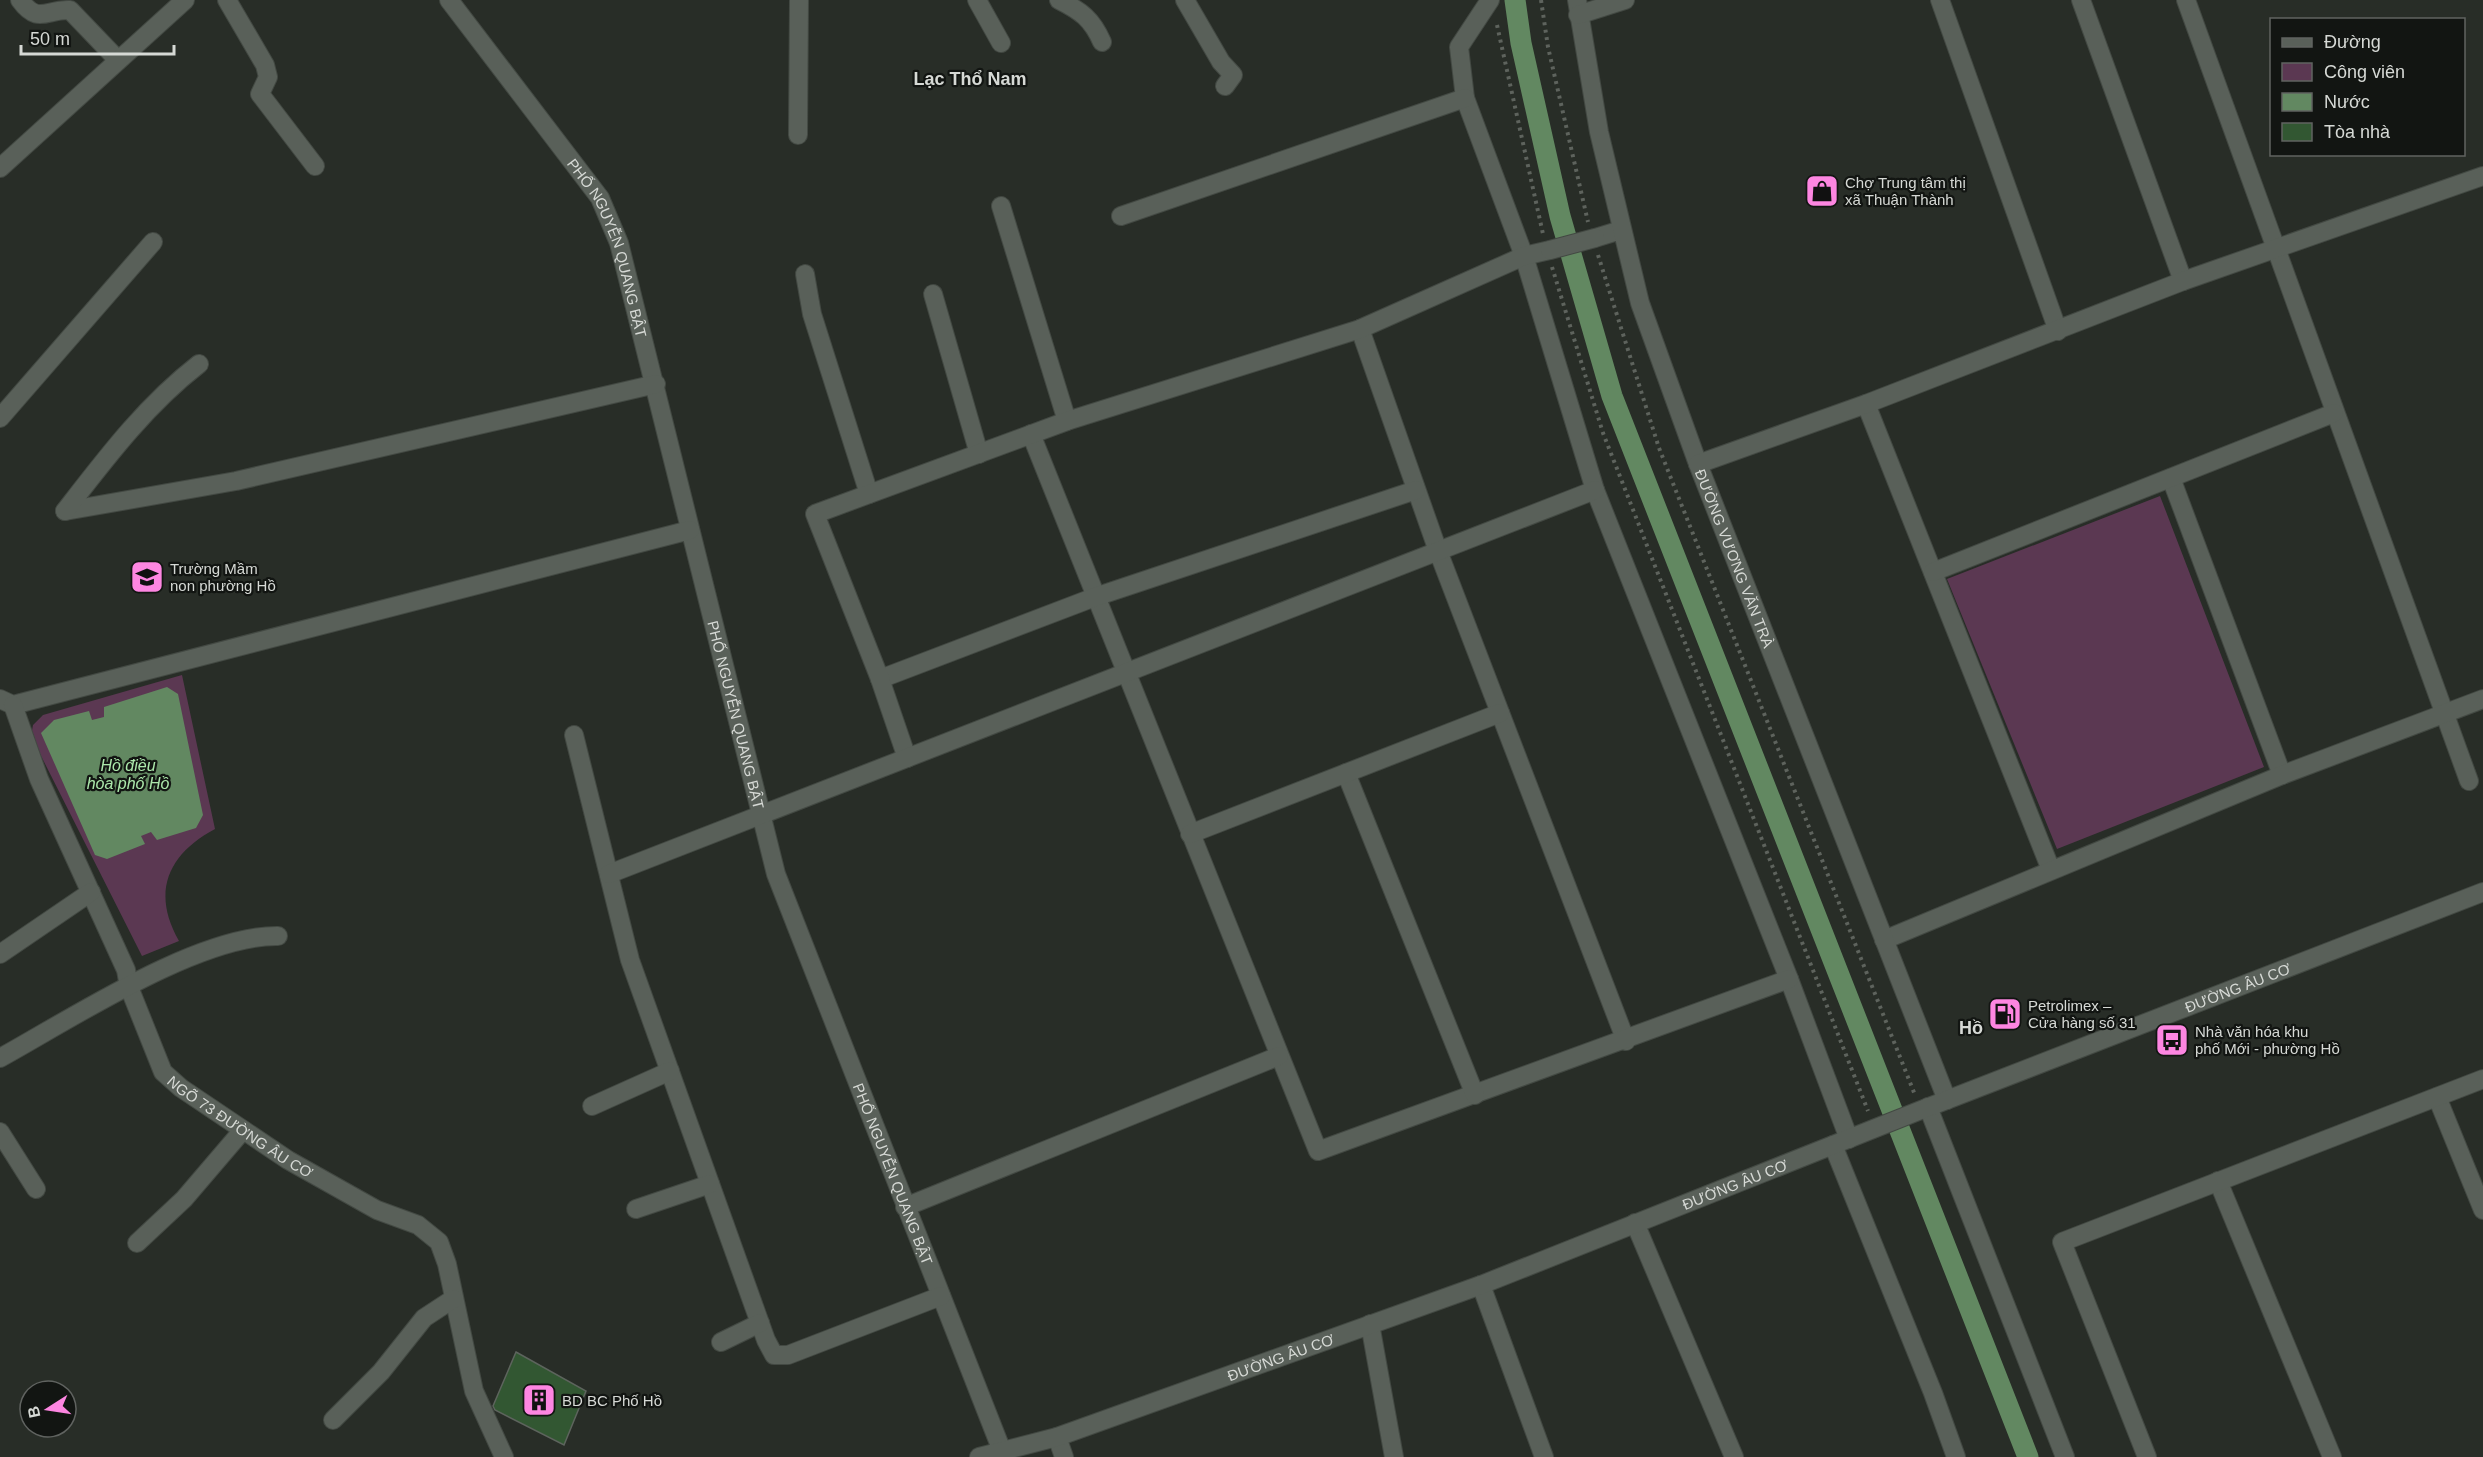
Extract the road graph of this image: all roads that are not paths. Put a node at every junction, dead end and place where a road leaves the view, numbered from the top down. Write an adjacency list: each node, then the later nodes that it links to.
1 (20, 0): 17 (street)
2 (185, 0): 17 (street)
3 (227, 0): 21 (street)
4 (449, 0): 36 (street, PHỐ NGUYỄN QUANG BẬT)
5 (799, 0): 20 (street)
6 (977, 0): 16 (street)
7 (1059, 0): 15 (street)
8 (1185, 0): 18 (street)
9 (1490, 0): 19 (street)
10 (1624, 0): 14 (street)
11 (1940, 0): 34 (street)
12 (2081, 0): 31 (street)
13 (2186, 0): 28 (street)
14 (1578, 8): 26 (street, ĐƯỜNG VƯƠNG VĂN TRÀ)
15 (1102, 42)
16 (1001, 44)
17 (117, 59): 22 (street)
18 (1225, 86)
19 (1465, 98): 25 (street); 29 (street)
20 (798, 135)
21 (315, 166)
22 (0, 168)
23 (2483, 176): 28 (street)
24 (1001, 206): 40 (street)
25 (1121, 216)
26 (1621, 230): 29 (street, bridge); 43 (street, ĐƯỜNG VƯƠNG VĂN TRÀ)
27 (153, 242): 39 (street)
28 (2275, 249): 31 (street); 38 (street)
29 (1524, 256): 33 (street); 46 (street)
30 (805, 274): 47 (street)
31 (2183, 280): 34 (street)
32 (933, 294): 42 (street)
33 (1360, 329): 40 (street); 45 (street)
34 (2058, 331): 37 (street)
35 (199, 364): 36 (street)
36 (656, 384): 48 (street, PHỐ NGUYỄN QUANG BẬT)
37 (1866, 404): 43 (street); 50 (street)
38 (2334, 413): 44 (street); 57 (street)
39 (0, 418)
40 (1067, 421): 41 (street)
41 (1031, 434): 42 (street); 51 (street)
42 (979, 454): 47 (street)
43 (1698, 464): 70 (street, ĐƯỜNG VƯƠNG VĂN TRÀ)
44 (2171, 478): 50 (street); 61 (street)
45 (1416, 490): 49 (street); 51 (street)
46 (1595, 490): 49 (street); 72 (street)
47 (869, 494): 53 (street)
48 (690, 530): 55 (street); 63 (street, PHỐ NGUYỄN QUANG BẬT)
49 (1438, 551): 52 (street); 56 (street)
50 (1933, 572): 65 (street)
51 (1095, 597): 52 (street); 53 (street)
52 (1125, 673): 59 (street); 64 (street)
53 (880, 679): 59 (street)
54 (2483, 699): 57 (street)
55 (7, 702): 67 (street, NGÕ 73 ĐƯỜNG ÂU CƠ)
56 (1500, 713): 60 (street); 74 (street)
57 (2444, 713): 61 (street); 62 (street)
58 (574, 735): 66 (street)
59 (907, 758): 63 (street)
60 (1346, 773): 64 (street); 79 (street)
61 (2282, 775): 65 (street)
62 (2469, 780)
63 (760, 815): 66 (street); 90 (street, PHỐ NGUYỄN QUANG BẬT)
64 (1190, 834): 75 (street)
65 (2051, 870): 70 (street)
66 (609, 874): 77 (street)
67 (91, 892): 71 (street); 73 (street, NGÕ 73 ĐƯỜNG ÂU CƠ)
68 (2483, 892): 81 (street, ĐƯỜNG ÂU CƠ)
69 (278, 936): 73 (street)
70 (1884, 940): 81 (street, ĐƯỜNG VƯƠNG VĂN TRÀ)
71 (0, 954)
72 (1789, 979): 74 (street); 86 (street)
73 (129, 987): 76 (street); 84 (street, NGÕ 73 ĐƯỜNG ÂU CƠ)
74 (1626, 1041): 79 (street)
75 (1280, 1056): 79 (street); 90 (street)
76 (0, 1058)
77 (670, 1071): 82 (street); 88 (street)
78 (2483, 1079): 80 (street)
79 (1475, 1095)
80 (2437, 1097): 87 (street); 92 (street)
81 (1947, 1100): 83 (street, ĐƯỜNG ÂU CƠ)
82 (592, 1106)
83 (1924, 1108): 86 (street, ĐƯỜNG ÂU CƠ); 111 (street)
84 (243, 1130): 94 (street); 97 (street, NGÕ 73 ĐƯỜNG ÂU CƠ)
85 (0, 1132): 89 (street)
86 (1856, 1136): 93 (street, ĐƯỜNG ÂU CƠ); 110 (street)
87 (2218, 1182): 112 (street); 113 (street)
88 (710, 1184): 91 (street); 98 (street)
89 (36, 1189)
90 (905, 1207): 96 (street, PHỐ NGUYỄN QUANG BẬT)
91 (636, 1209)
92 (2483, 1210)
93 (1635, 1223): 95 (street, ĐƯỜNG ÂU CƠ); 109 (street)
94 (137, 1242)
95 (1481, 1285): 99 (street, ĐƯỜNG ÂU CƠ); 108 (street)
96 (941, 1296): 98 (street); 103 (street, PHỐ NGUYỄN QUANG BẬT)
97 (453, 1299): 101 (street); 104 (street, NGÕ 73 ĐƯỜNG ÂU CƠ)
98 (760, 1323): 100 (street)
99 (1370, 1324): 102 (street, ĐƯỜNG ÂU CƠ); 107 (street)
100 (721, 1342)
101 (333, 1420)
102 (1057, 1437): 103 (street, ĐƯỜNG ÂU CƠ); 106 (street)
103 (1002, 1451): 105 (street, ĐƯỜNG ÂU CƠ)
104 (504, 1457)
105 (979, 1457)
106 (1064, 1457)
107 (1394, 1457)
108 (1544, 1457)
109 (1734, 1457)
110 (1956, 1457)
111 (2065, 1457)
112 (2147, 1457)
113 (2332, 1457)

